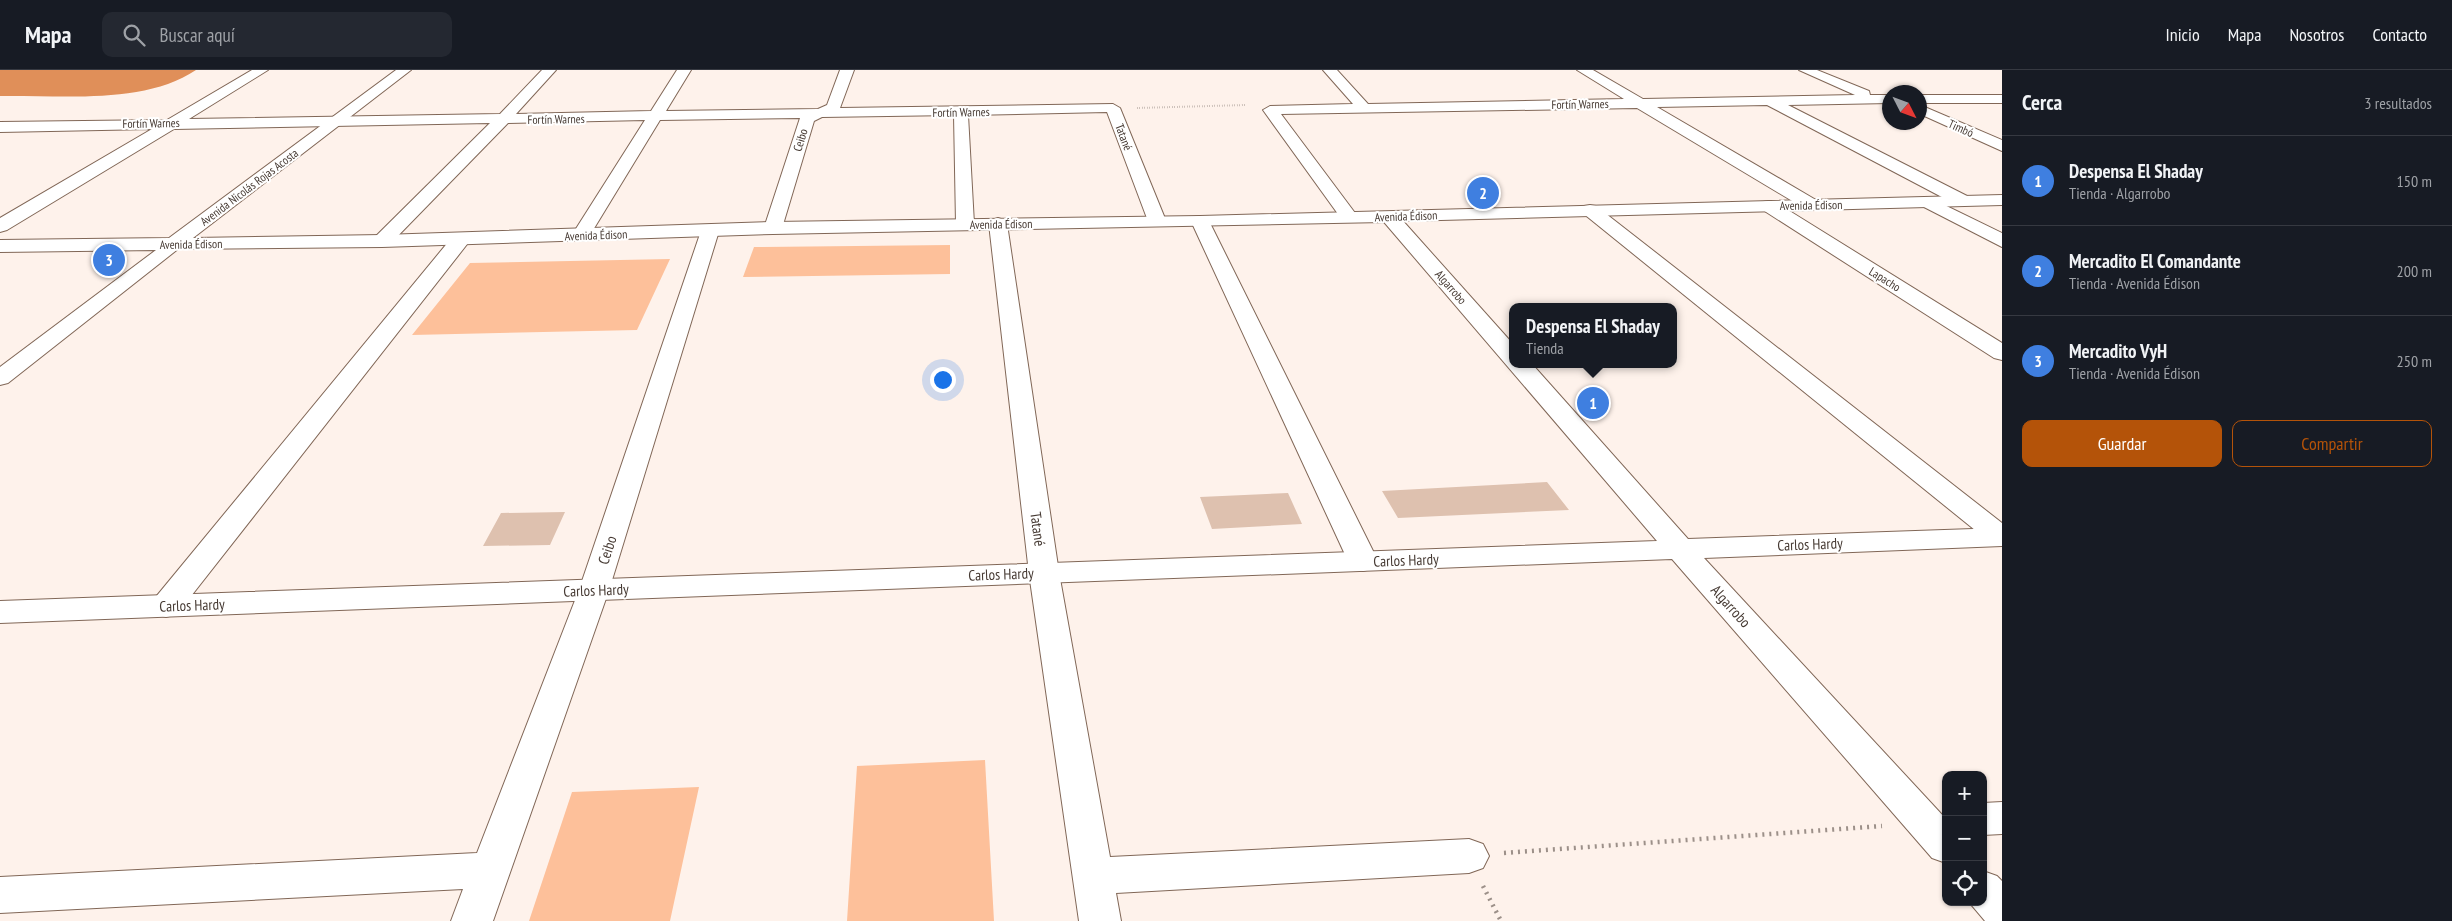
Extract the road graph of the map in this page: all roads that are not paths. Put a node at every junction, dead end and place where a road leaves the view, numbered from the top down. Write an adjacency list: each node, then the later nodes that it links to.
1 (261, 70): 23 (street)
2 (404, 70): 22 (street, Avenida Nicolás Rojas Acosta)
3 (549, 70): 21 (street)
4 (684, 70): 20 (street)
5 (847, 70): 19 (street, Ceibo)
6 (1330, 70): 15 (street)
7 (1584, 70): 14 (street)
8 (1806, 70): 9 (street)
9 (1882, 99)
10 (1927, 99): 11 (street)
11 (2002, 99)
12 (1882, 100): 13 (street, Fortín Warnes)
13 (1769, 101): 14 (street, Fortín Warnes); 29 (street)
14 (1638, 104): 15 (street, Fortín Warnes); 27 (street)
15 (1363, 107): 31 (street, Fortín Warnes)
16 (1113, 108): 17 (street, Fortín Warnes); 34 (street, Tatané)
17 (961, 112): 19 (street, Fortín Warnes); 36 (street)
18 (1927, 112): 25 (street, Timbó)
19 (819, 114): 20 (street, Fortín Warnes); 39 (street, Ceibo)
20 (653, 117): 21 (street, Fortín Warnes); 41 (street)
21 (503, 119): 22 (street, Fortín Warnes); 43 (street)
22 (337, 121): 23 (street, Fortín Warnes); 47 (street, Avenida Nicolás Rojas Acosta)
23 (175, 123): 24 (street, Fortín Warnes); 37 (street)
24 (1, 127)
25 (2002, 146)
26 (2002, 200): 29 (street, Avenida Édison)
27 (1810, 204): 28 (street, Avenida Édison); 29 (street, Avenida Édison)
28 (1769, 206): 32 (street, Avenida Édison); 33 (street, Lapacho)
29 (1957, 208): 30 (street, Avenida Édison); 33 (street, Avenida Édison); 44 (street)
30 (2002, 214)
31 (1349, 217): 35 (street, Avenida Édison); 38 (street, Avenida Édison)
32 (1598, 217): 33 (street, Avenida Édison); 35 (street, Avenida Édison); 52 (street)
33 (1790, 219): 49 (street, Lapacho)
34 (1157, 221): 38 (street, Avenida Édison); 40 (street, Avenida Édison)
35 (1394, 221): 38 (street, Avenida Édison); 48 (street, Algarrobo)
36 (965, 224): 39 (street, Avenida Édison); 40 (street, Avenida Édison)
37 (0, 226)
38 (1203, 226): 40 (street, Avenida Édison); 54 (street)
39 (773, 228): 42 (street, Avenida Édison)
40 (998, 230): 42 (street, Avenida Édison); 55 (street, Tatané)
41 (581, 235): 42 (street, Avenida Édison); 45 (street, Avenida Édison)
42 (709, 237): 45 (street, Avenida Édison); 56 (street, Ceibo)
43 (382, 241): 45 (street, Avenida Édison); 47 (street, Avenida Édison)
44 (2002, 241)
45 (457, 245): 47 (street, Avenida Édison); 57 (street)
46 (0, 246): 47 (street, Avenida Édison)
47 (168, 249): 51 (street, Avenida Nicolás Rojas Acosta)
48 (1509, 353)
49 (2002, 353)
50 (1522, 368): 53 (street, Algarrobo)
51 (0, 378)
52 (2001, 537): 53 (street, Carlos Hardy)
53 (1680, 550): 54 (street, Carlos Hardy); 61 (street, Algarrobo)
54 (1363, 561): 55 (street, Carlos Hardy)
55 (1044, 573): 56 (street, Carlos Hardy); 64 (street, Tatané)
56 (594, 590): 57 (street, Carlos Hardy); 63 (street, Ceibo)
57 (166, 606): 58 (street, Carlos Hardy)
58 (0, 612)
59 (2002, 818): 60 (street)
60 (1987, 819)
61 (1939, 830)
62 (1469, 856): 64 (street)
63 (490, 870): 66 (street); 68 (street, Ceibo)
64 (1094, 876): 69 (street, Tatané)
65 (1987, 893): 67 (street)
66 (0, 895)
67 (2002, 910)
68 (472, 921)
69 (1100, 921)

